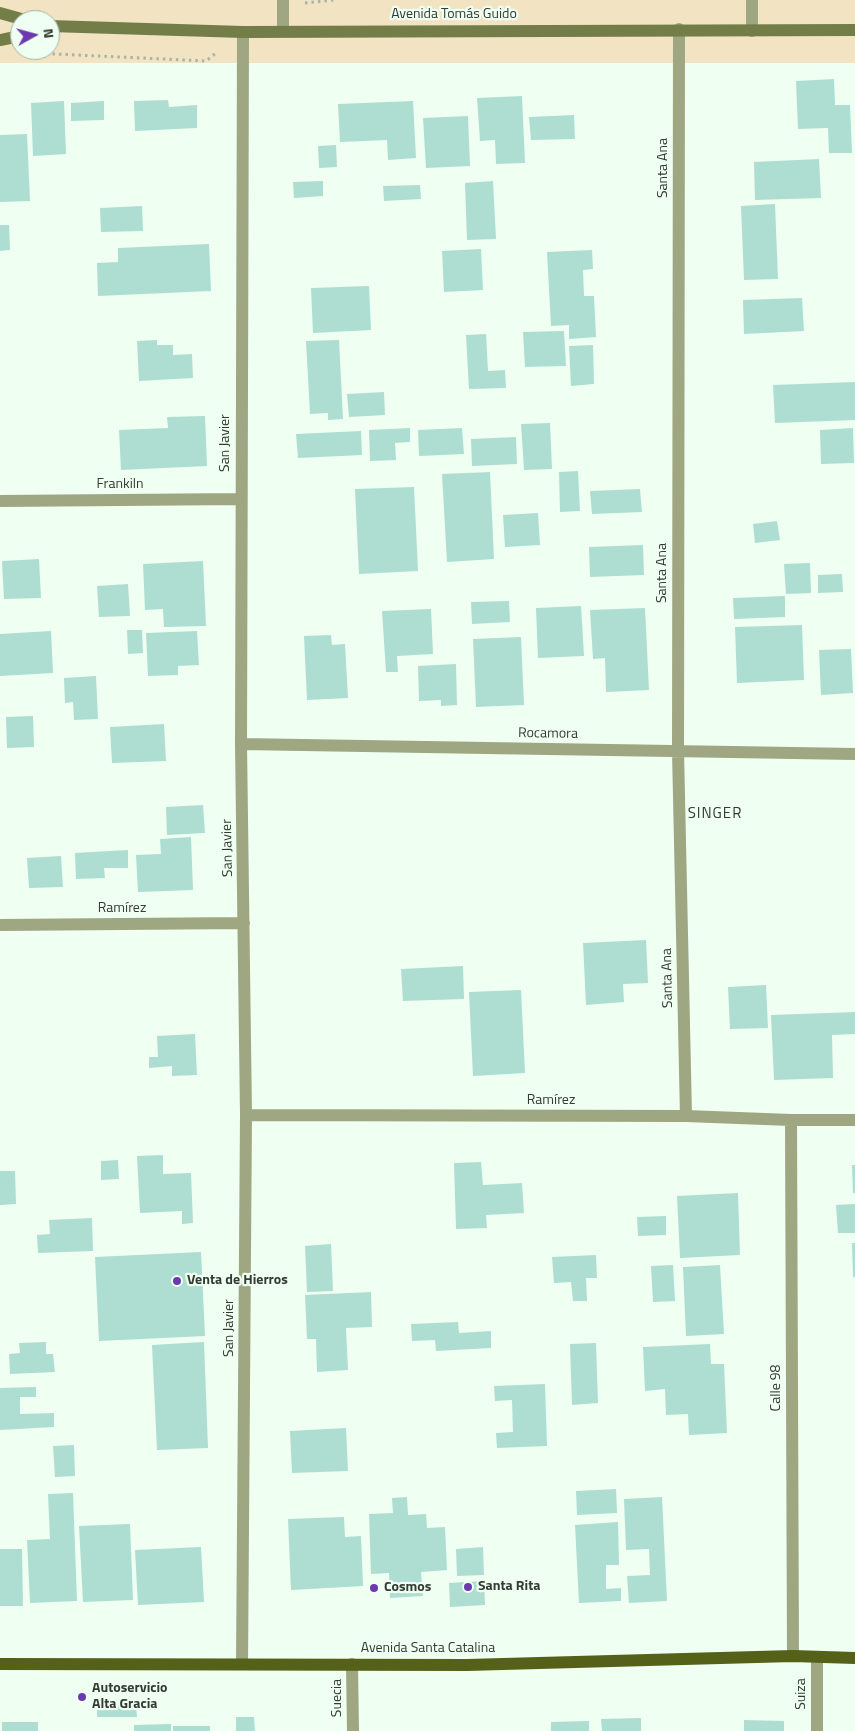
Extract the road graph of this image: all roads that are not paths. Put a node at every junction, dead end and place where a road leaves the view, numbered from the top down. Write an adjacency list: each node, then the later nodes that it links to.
1 (283, 0): 6 (street)
2 (752, 0): 7 (street)
3 (60, 27): 8 (main road, Avenida Tomás Guido)
4 (679, 29): 6 (main road, Avenida Tomás Guido); 7 (main road, Avenida Tomás Guido); 12 (street, Santa Ana)
5 (855, 30): 7 (main road, Avenida Tomás Guido)
6 (283, 31): 8 (main road, Avenida Tomás Guido)
7 (752, 31)
8 (242, 32): 9 (street, San Javier)
9 (241, 499): 10 (street, Frankiln); 11 (street, San Javier)
10 (0, 501)
11 (241, 744): 12 (street, Rocamora); 14 (street, San Javier)
12 (678, 751): 13 (street, Rocamora); 17 (street, Santa Ana)
13 (855, 754)
14 (244, 923): 15 (street, Ramírez); 16 (street, San Javier)
15 (0, 925)
16 (246, 1115): 17 (street, Ramírez); 24 (street, San Javier)
17 (686, 1116): 18 (street, Ramírez)
18 (790, 1120): 19 (street, Ramírez); 20 (street, Calle 98)
19 (855, 1120)
20 (793, 1656): 21 (main road, Avenida Santa Catalina); 25 (main road, Avenida Santa Catalina)
21 (817, 1657): 22 (main road, Avenida Santa Catalina); 27 (street, Suiza)
22 (855, 1658)
23 (0, 1664): 24 (main road, Avenida Santa Catalina)
24 (242, 1664): 25 (main road, Avenida Santa Catalina)
25 (352, 1664): 26 (street, Suecia)
26 (353, 1731)
27 (817, 1731)

